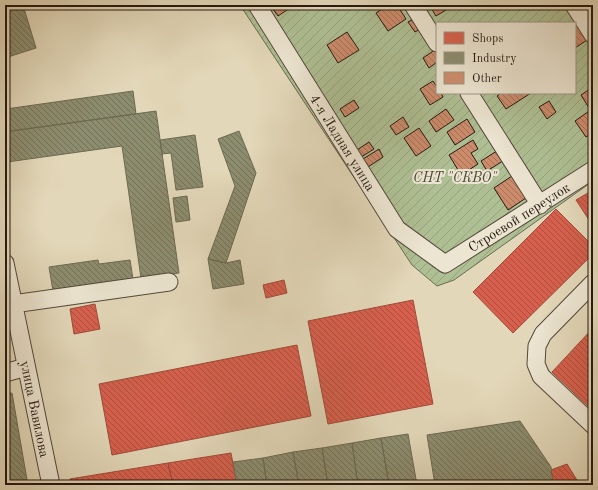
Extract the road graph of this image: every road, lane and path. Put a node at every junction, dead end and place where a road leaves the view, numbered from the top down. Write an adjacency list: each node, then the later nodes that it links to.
1 (257, 5): 10 (street, 4-я Ладная улица)
2 (413, 5): 5 (street)
3 (574, 5): 4 (street)
4 (593, 35)
5 (436, 41)
6 (470, 94): 8 (street)
7 (593, 170): 8 (street, Строевой переулок)
8 (540, 205): 10 (street, Строевой переулок)
9 (5, 263): 13 (street, улица Вавилова)
10 (445, 264)
11 (169, 282): 13 (street)
12 (592, 287): 16 (street)
13 (13, 304): 14 (street, улица Вавилова)
14 (26, 367): 15 (street); 17 (street, улица Вавилова)
15 (5, 373)
16 (593, 425)
17 (51, 485)

